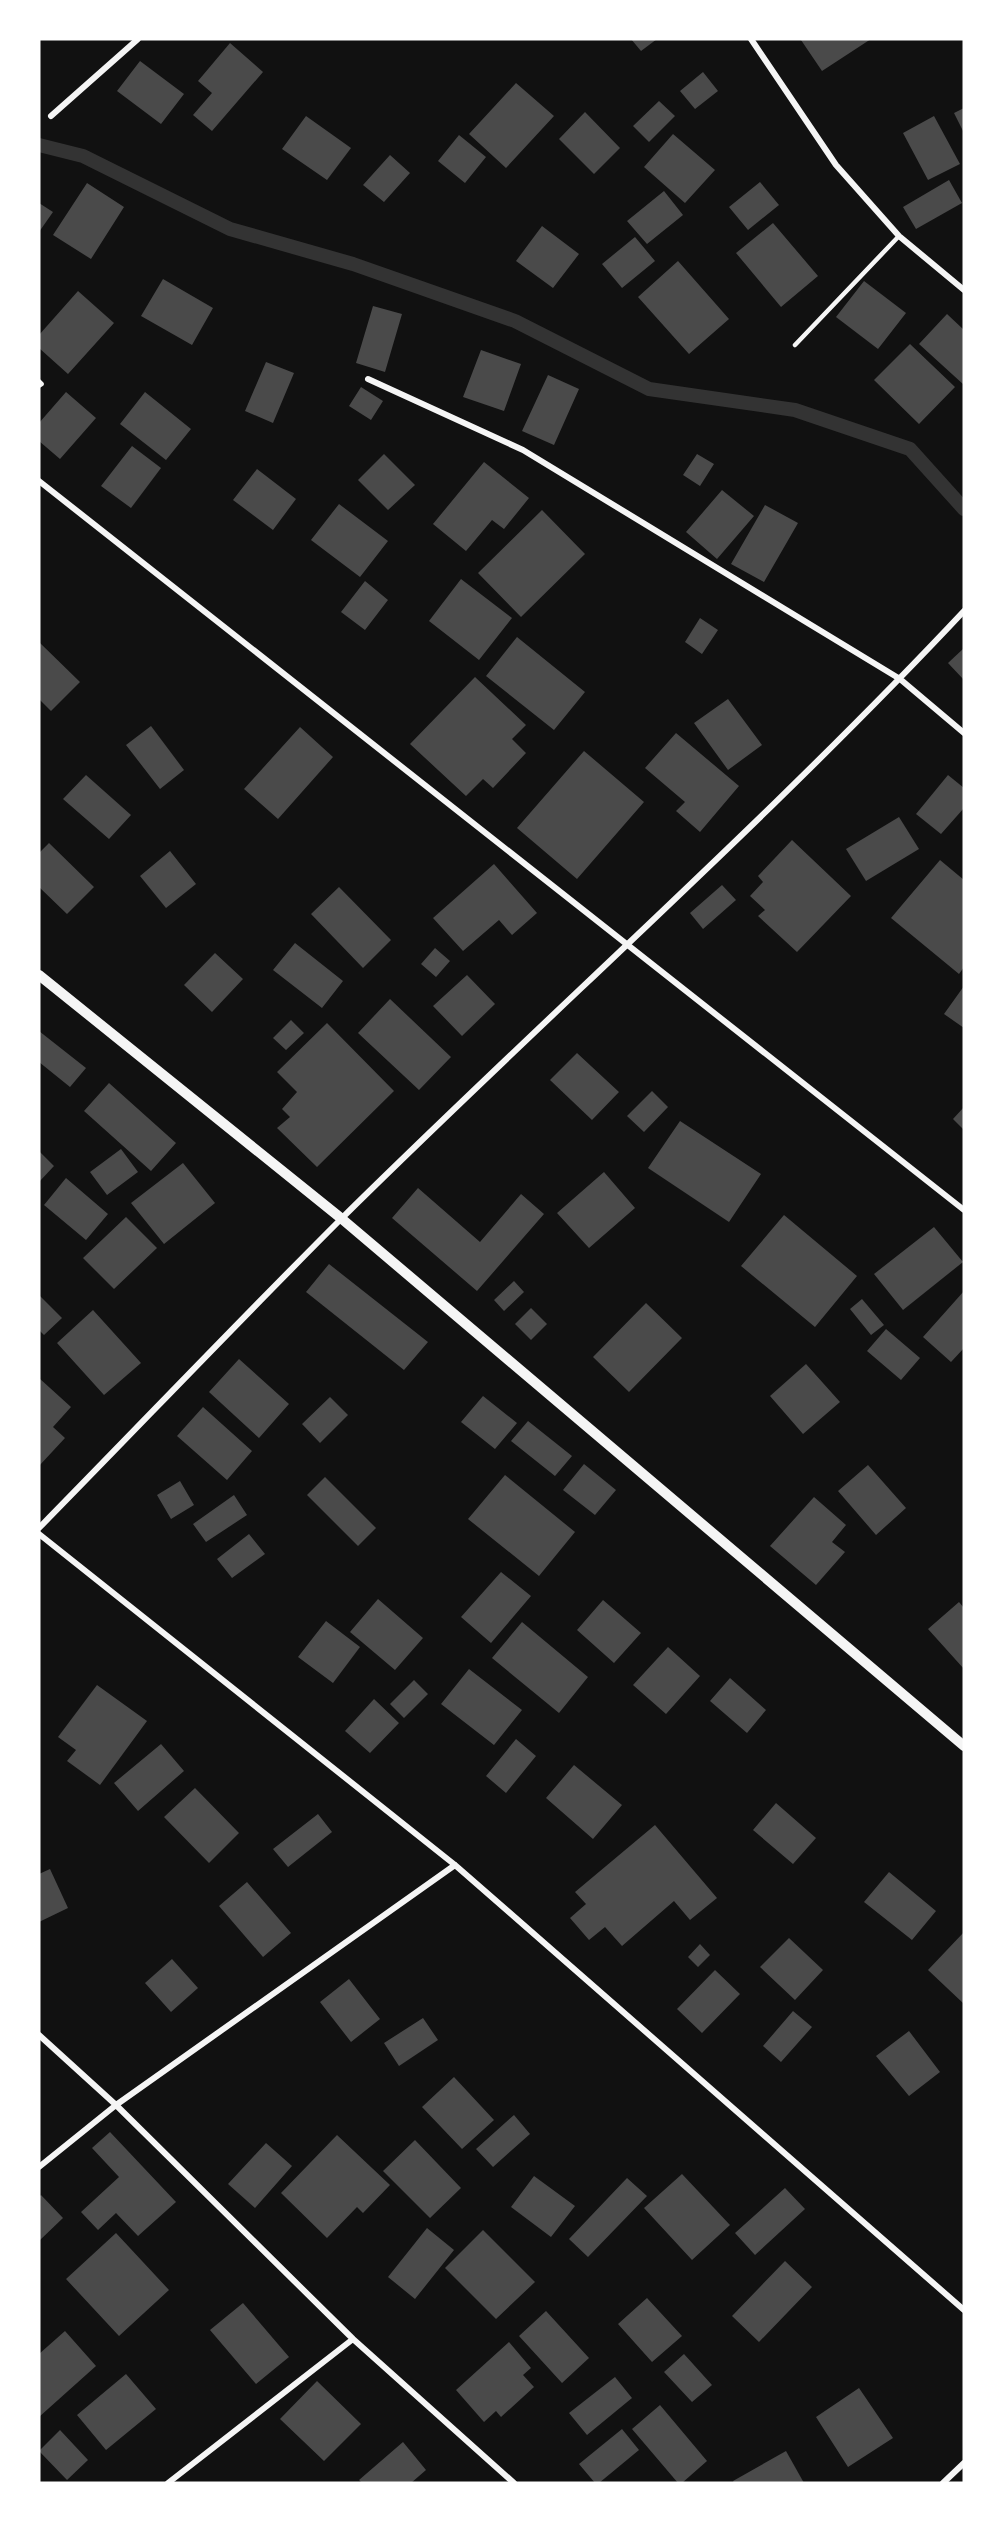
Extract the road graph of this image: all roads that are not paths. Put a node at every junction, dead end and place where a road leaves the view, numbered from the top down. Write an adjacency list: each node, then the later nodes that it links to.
1 (138, 39): 3 (street)
2 (751, 39): 4 (street)
3 (51, 116)
4 (898, 236): 5 (street); 6 (lane)
5 (964, 290)
6 (795, 345)
7 (368, 379): 10 (street)
8 (39, 481): 12 (street)
9 (964, 611): 10 (street)
10 (900, 679): 11 (street); 12 (street)
11 (964, 733)
12 (628, 945): 14 (street); 15 (street)
13 (39, 975): 15 (street)
14 (964, 1210)
15 (342, 1219): 16 (street); 18 (street)
16 (39, 1528)
17 (39, 1534): 19 (street)
18 (964, 1746)
19 (455, 1865): 21 (street); 23 (street)
20 (39, 2035): 21 (street)
21 (116, 2105): 22 (street); 24 (street)
22 (39, 2167)
23 (964, 2310)
24 (353, 2339): 26 (street); 27 (street)
25 (964, 2463): 28 (street)
26 (168, 2483)
27 (514, 2483)
28 (943, 2483)

